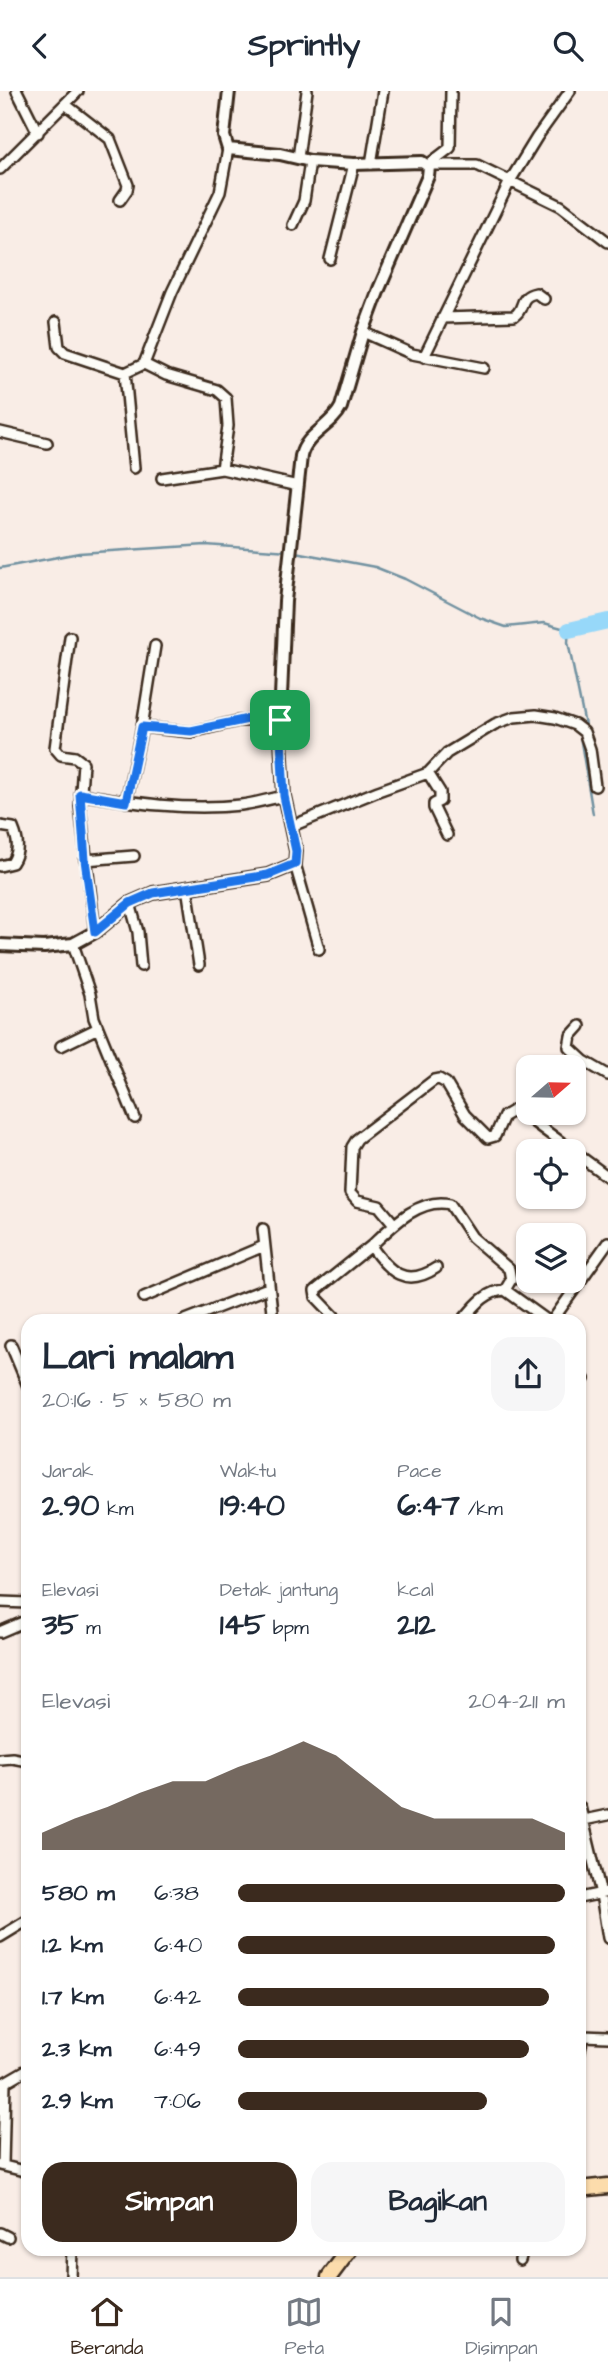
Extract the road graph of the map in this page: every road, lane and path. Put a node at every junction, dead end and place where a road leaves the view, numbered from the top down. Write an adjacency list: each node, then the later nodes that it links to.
1 (17, 91): 9 (street)
2 (78, 91): 8 (street)
3 (229, 91): 10 (street)
4 (307, 91): 11 (street)
5 (383, 91): 13 (street)
6 (451, 91): 15 (street)
7 (570, 91): 17 (street)
8 (65, 104): 9 (street); 18 (street)
9 (38, 133): 16 (street)
10 (228, 149): 11 (street); 27 (street)
11 (298, 158): 12 (street)
12 (310, 161): 14 (street); 19 (street)
13 (371, 164): 14 (street); 15 (street)
14 (354, 165): 21 (street)
15 (428, 165): 17 (street); 25 (street)
16 (0, 169)
17 (510, 181): 20 (street); 23 (street)
18 (120, 200)
19 (293, 225)
20 (608, 242)
21 (330, 259)
22 (544, 299): 23 (street)
23 (442, 318): 26 (street)
24 (57, 321): 29 (street)
25 (363, 332): 26 (street); 35 (street)
26 (424, 356): 28 (street)
27 (144, 364): 29 (street); 33 (street)
28 (484, 368)
29 (125, 373): 32 (street)
30 (0, 432): 31 (street)
31 (47, 443)
32 (134, 468)
33 (222, 469): 34 (street); 35 (street)
34 (163, 478)
35 (298, 486): 38 (street)
36 (70, 637): 42 (street)
37 (155, 646): 39 (street)
38 (280, 720): 39 (street); 43 (street)
39 (142, 727): 44 (street)
40 (428, 773): 41 (street); 46 (street); 47 (street)
41 (595, 786)
42 (80, 794): 44 (street); 49 (street)
43 (284, 796): 44 (street); 46 (street)
44 (126, 802)
45 (0, 826): 51 (street)
46 (292, 826): 50 (street)
47 (447, 835)
48 (134, 856): 49 (street)
49 (85, 860): 54 (street)
50 (295, 864): 52 (street); 57 (street)
51 (0, 866)
52 (187, 887): 53 (street); 58 (street)
53 (130, 903): 54 (street); 59 (street)
54 (95, 932): 55 (street)
55 (73, 944): 56 (street); 61 (street)
56 (0, 945)
57 (319, 949)
58 (200, 965)
59 (141, 966)
60 (580, 1026): 63 (street)
61 (98, 1028): 62 (street); 64 (street)
62 (61, 1046)
63 (608, 1075)
64 (135, 1118)
65 (556, 1139): 68 (street)
66 (586, 1161): 67 (street)
67 (608, 1177)
68 (394, 1224): 71 (street); 75 (street)
69 (263, 1229): 72 (street)
70 (608, 1242): 82 (street)
71 (370, 1246): 73 (street); 79 (street)
72 (264, 1247): 74 (street); 76 (street)
73 (436, 1268)
74 (268, 1288): 77 (street); 78 (street)
75 (505, 1290): 80 (street); 81 (street)
76 (144, 1297)
77 (201, 1314)
78 (272, 1314)
79 (332, 1314)
80 (468, 1314)
81 (540, 1314)
82 (555, 1314)
83 (11, 1345): 84 (street)
84 (21, 1369)
85 (0, 1602): 86 (street)
86 (21, 1603)
87 (21, 1623): 88 (street)
88 (0, 1632)
89 (0, 1759): 90 (street)
90 (21, 1760)
91 (608, 1815): 92 (street)
92 (586, 1820)
93 (586, 1837): 94 (street)
94 (604, 1893): 95 (street); 98 (street)
95 (586, 1897)
96 (21, 1924): 97 (street)
97 (0, 1937)
98 (608, 1938)
99 (586, 2033): 100 (street)
100 (608, 2037)
101 (21, 2073): 102 (street)
102 (3, 2084): 103 (street)
103 (2, 2165): 104 (street)
104 (21, 2170)
105 (608, 2186): 106 (highway)
106 (586, 2188)
107 (72, 2256): 111 (street)
108 (345, 2256): 112 (highway)
109 (521, 2256): 110 (street)
110 (520, 2260)
111 (71, 2277)
112 (329, 2277)

